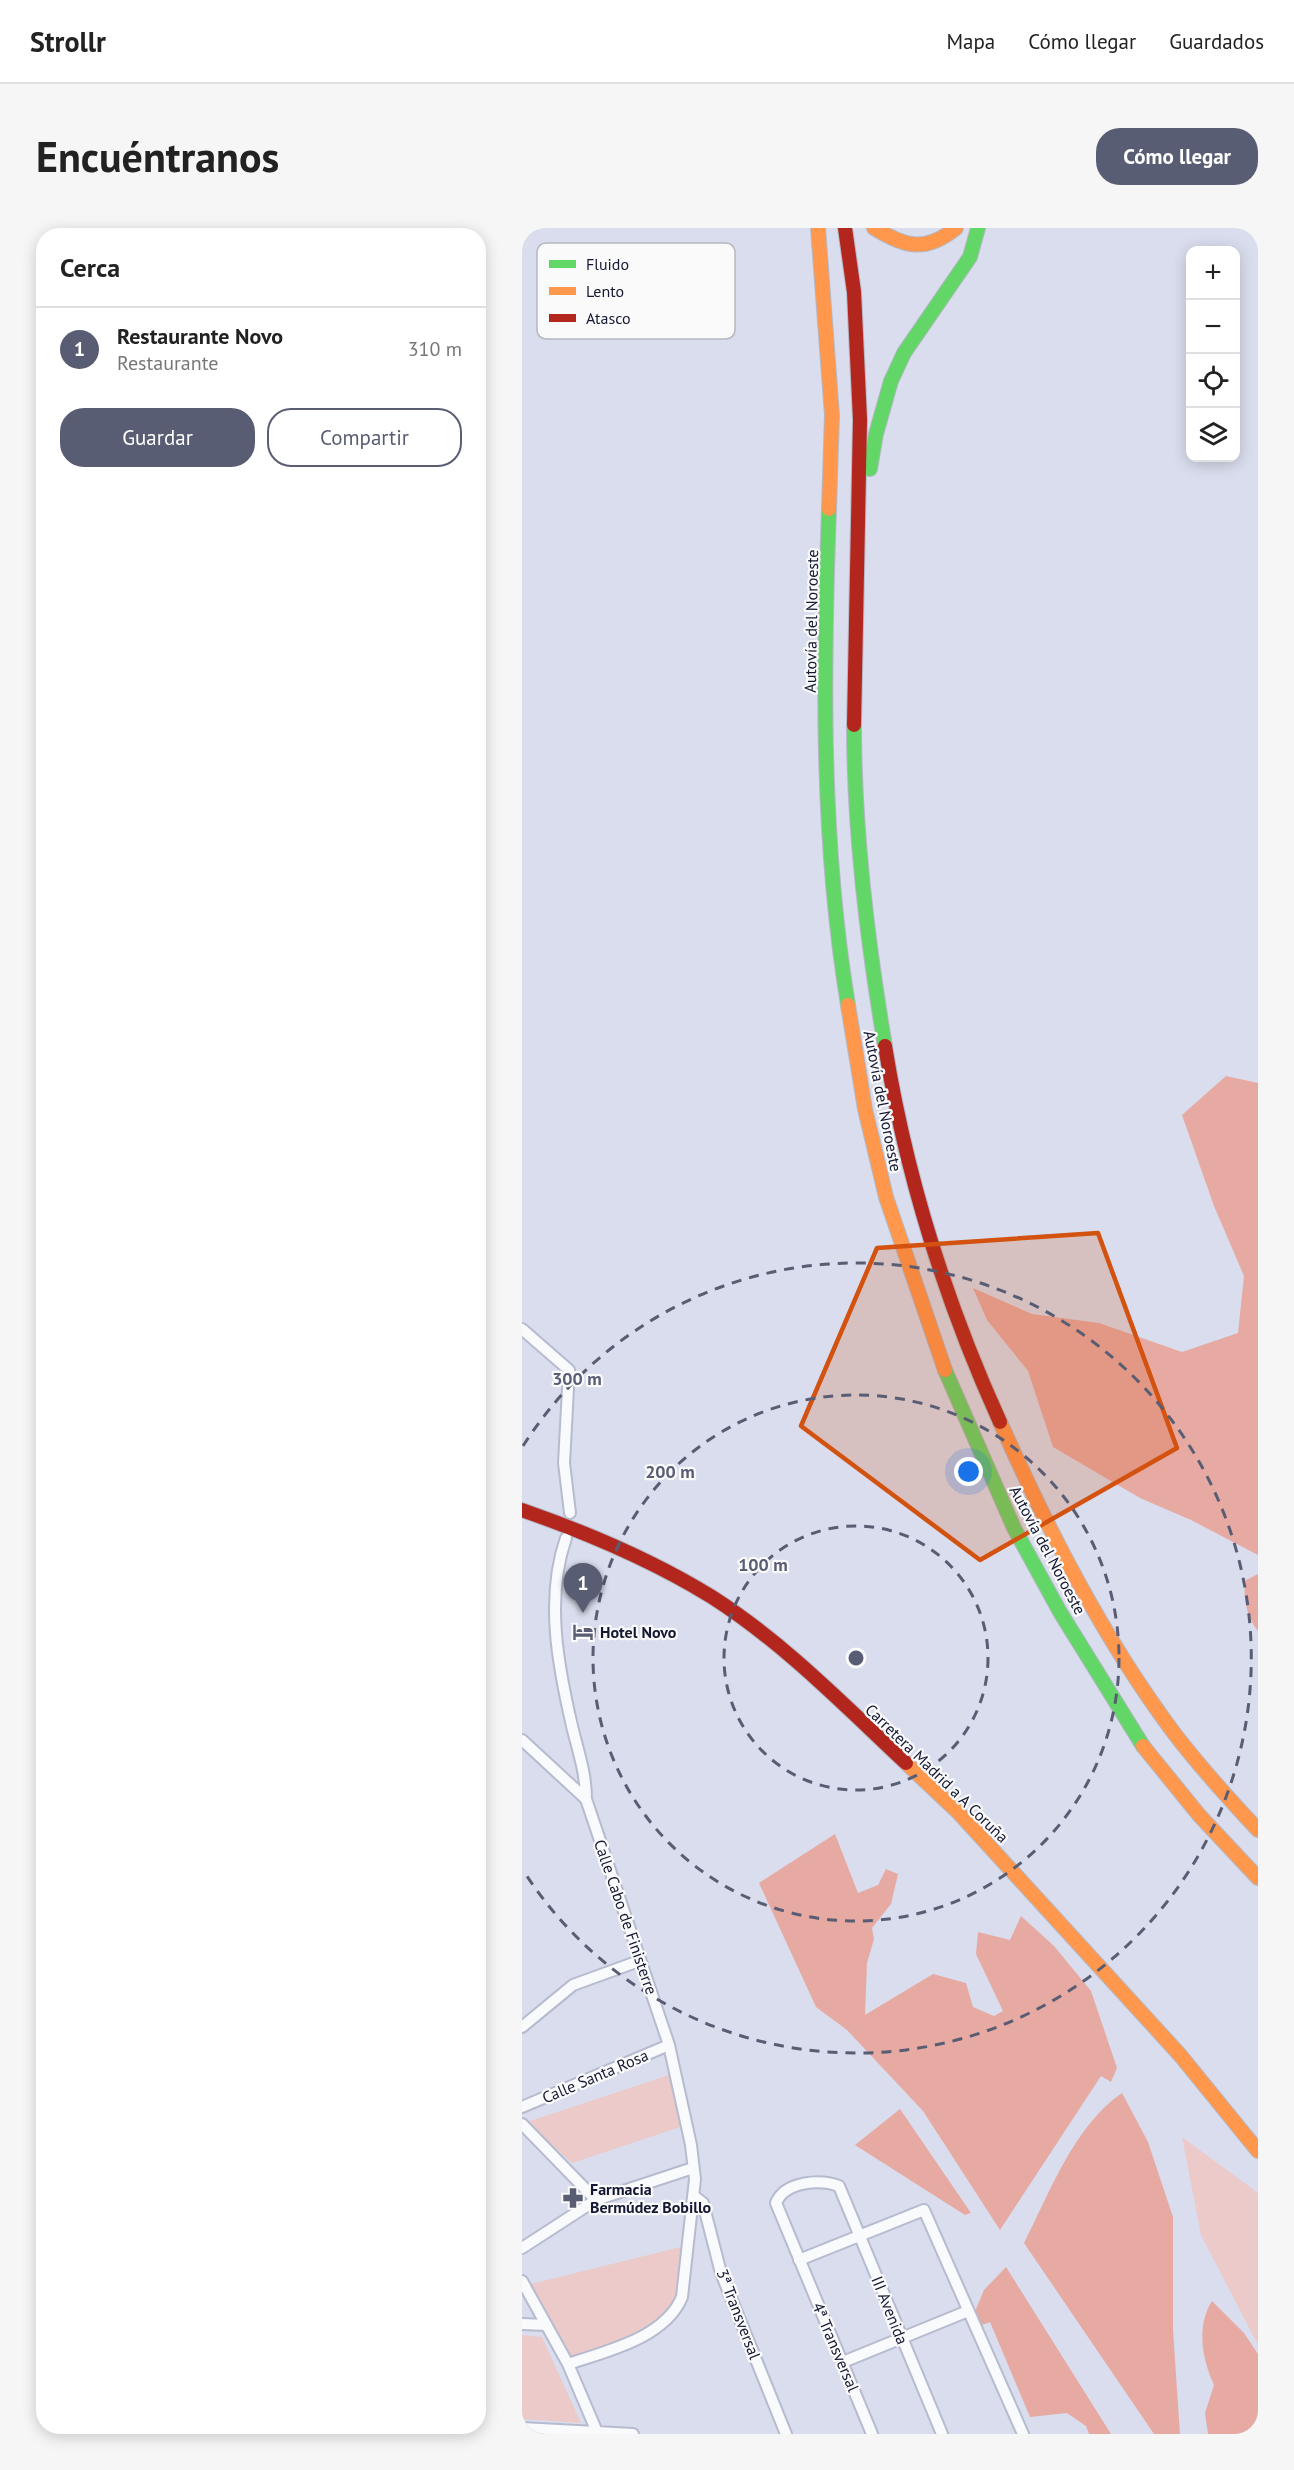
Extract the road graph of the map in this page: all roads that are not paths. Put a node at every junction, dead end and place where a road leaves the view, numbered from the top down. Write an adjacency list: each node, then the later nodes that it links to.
1 (806, 228): 7 (highway)
2 (818, 228): 7 (highway, Autovía del Noroeste)
3 (845, 228): 8 (highway, Autovía del Noroeste)
4 (874, 228): 5 (highway)
5 (956, 228)
6 (978, 228): 8 (highway)
7 (826, 594): 16 (highway, Autovía del Noroeste)
8 (858, 816): 15 (highway, Autovía del Noroeste)
9 (522, 1329): 11 (street)
10 (522, 1510): 22 (highway, Carretera Madrid a A Coruña)
11 (570, 1513)
12 (566, 1539): 14 (street, Calle Cabo de Finisterre)
13 (522, 1740): 14 (street)
14 (586, 1799): 17 (street, Calle Cabo de Finisterre)
15 (1258, 1830)
16 (1258, 1878)
17 (639, 1961): 18 (street); 19 (street, Calle Cabo de Finisterre)
18 (522, 2027)
19 (669, 2045): 20 (street, Calle Santa Rosa); 23 (street, Calle Cabo de Finisterre)
20 (522, 2107)
21 (522, 2124): 26 (street)
22 (1258, 2151)
23 (693, 2168): 25 (street, Calle Cabo de Finisterre); 26 (street)
24 (839, 2186): 27 (street, III Avenida); 29 (street, 4ª Transversal)
25 (694, 2196): 36 (street, Calle Cabo de Finisterre); 40 (street, 3ª Transversal)
26 (596, 2200): 28 (street)
27 (860, 2235): 29 (street); 31 (street); 34 (street, III Avenida)
28 (522, 2248)
29 (799, 2260): 35 (street, 4ª Transversal)
30 (522, 2281): 33 (street)
31 (968, 2311): 34 (street); 43 (street)
32 (522, 2324): 33 (street)
33 (546, 2325): 36 (street)
34 (901, 2340): 35 (street); 42 (street, III Avenida)
35 (843, 2362): 41 (street, 4ª Transversal)
36 (568, 2364): 38 (street)
37 (522, 2428): 38 (street)
38 (597, 2432): 39 (street)
39 (633, 2434)
40 (786, 2434)
41 (872, 2434)
42 (942, 2434)
43 (1023, 2434)

